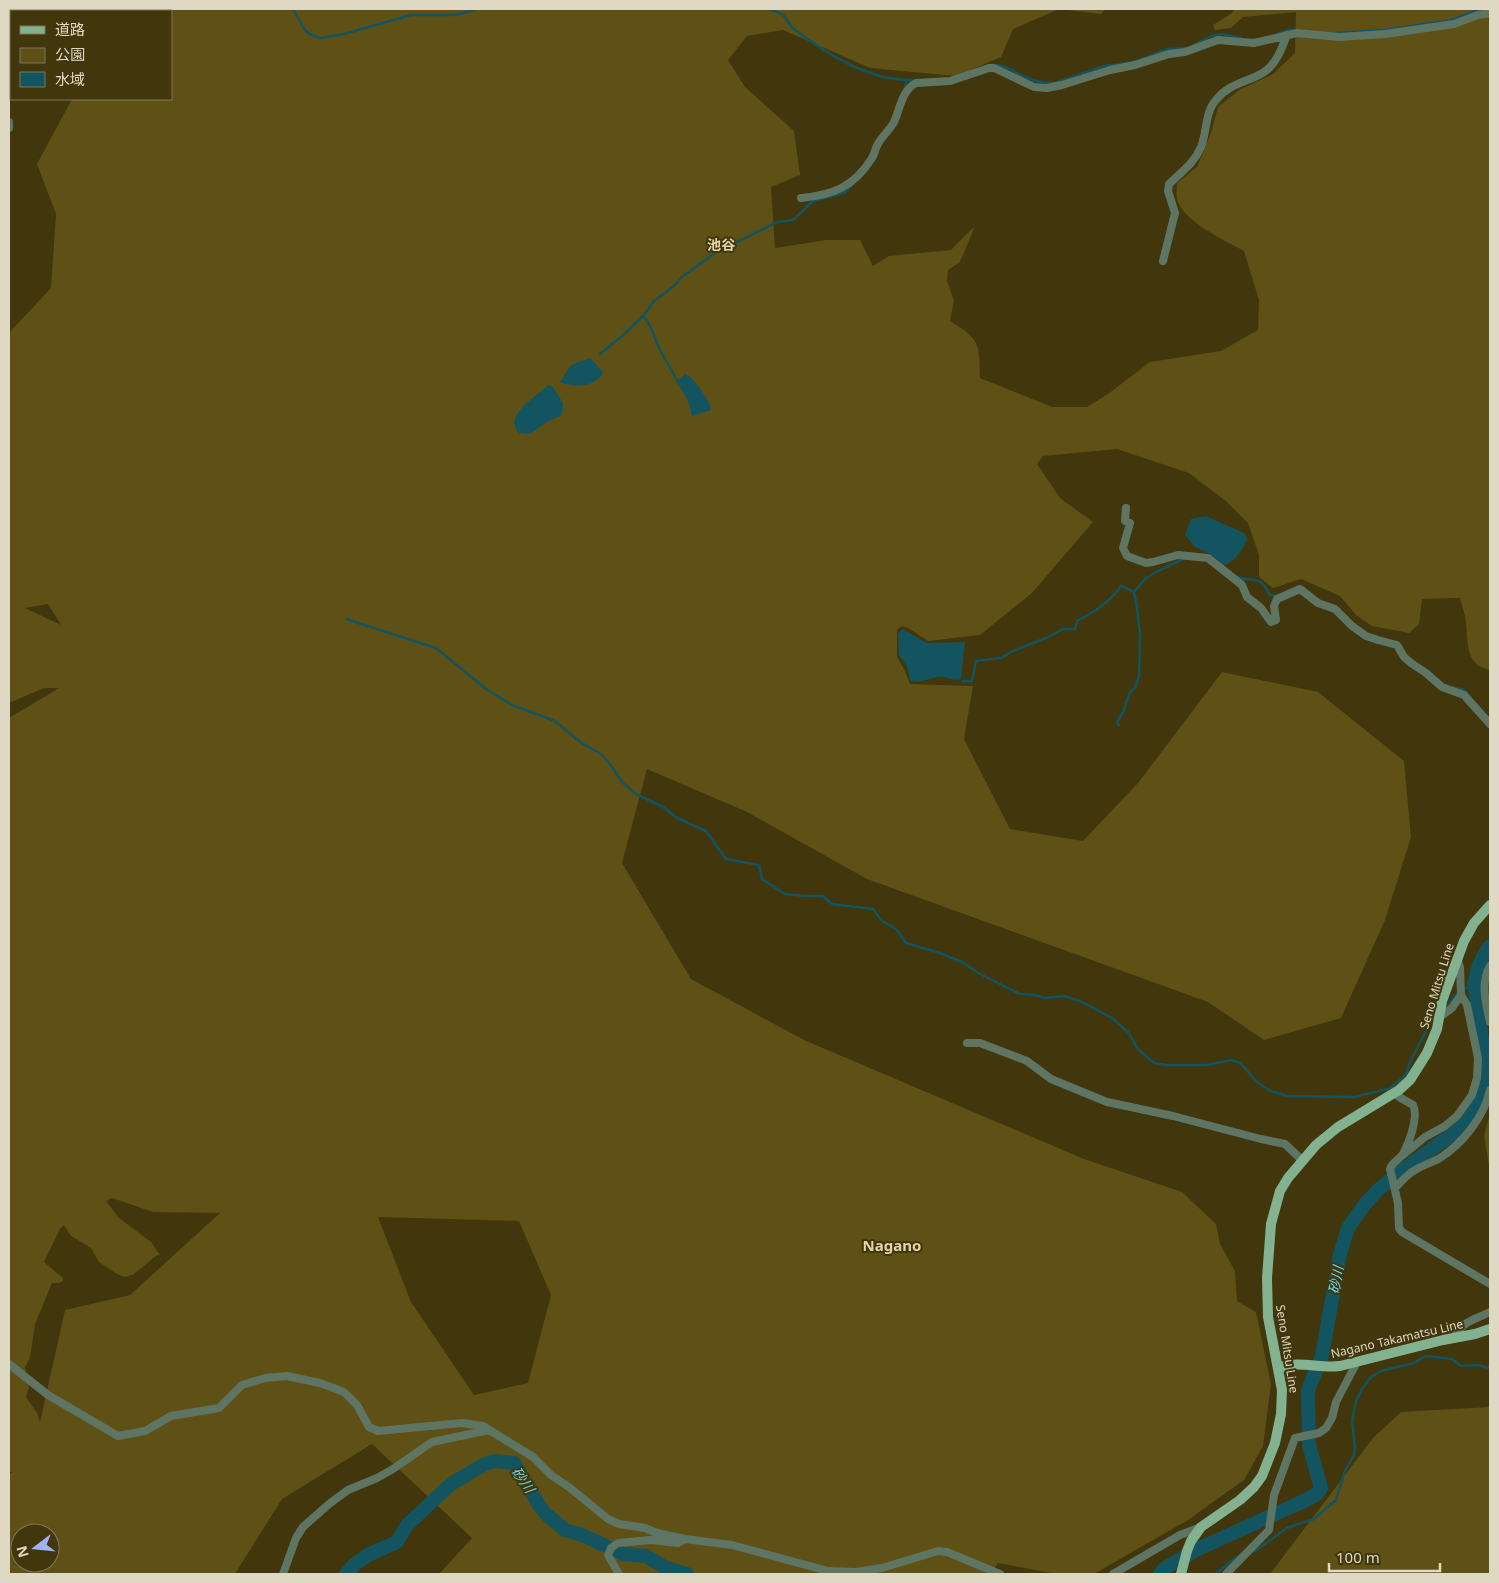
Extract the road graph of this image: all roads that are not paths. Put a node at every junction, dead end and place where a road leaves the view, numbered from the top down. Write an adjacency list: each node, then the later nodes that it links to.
1 (1490, 13): 2 (street)
2 (1286, 35): 5 (street); 6 (street)
3 (9, 122): 4 (street)
4 (9, 128)
5 (801, 198)
6 (1163, 261)
7 (1126, 508): 8 (street)
8 (1490, 724)
9 (1489, 908): 10 (main road, Seno Mitsu Line)
10 (1457, 958): 12 (street); 13 (main road, Seno Mitsu Line)
11 (1490, 966): 14 (street)
12 (1461, 995): 13 (street); 18 (street)
13 (1440, 1017): 17 (main road, Seno Mitsu Line)
14 (1490, 1022)
15 (967, 1043): 19 (street)
16 (1490, 1090): 20 (street)
17 (1395, 1092): 18 (street); 19 (main road, Seno Mitsu Line)
18 (1402, 1156): 20 (street)
19 (1302, 1160): 27 (main road, Seno Mitsu Line)
20 (1395, 1188): 21 (street)
21 (1490, 1284)
22 (1490, 1312): 24 (street)
23 (1490, 1329): 24 (main road, Nagano Takamatsu Line)
24 (1454, 1338): 25 (main road, Nagano Takamatsu Line)
25 (1356, 1362): 27 (main road, Nagano Takamatsu Line); 37 (street)
26 (9, 1364): 28 (street)
27 (1279, 1368): 29 (main road, Seno Mitsu Line)
28 (489, 1430): 30 (street); 33 (street)
29 (1201, 1527): 31 (main road, Seno Mitsu Line); 36 (street)
30 (685, 1539): 32 (street); 34 (street)
31 (1182, 1571)
32 (989, 1572): 35 (street)
33 (282, 1574)
34 (619, 1574)
35 (1000, 1574)
36 (1113, 1574)
37 (1226, 1574)

